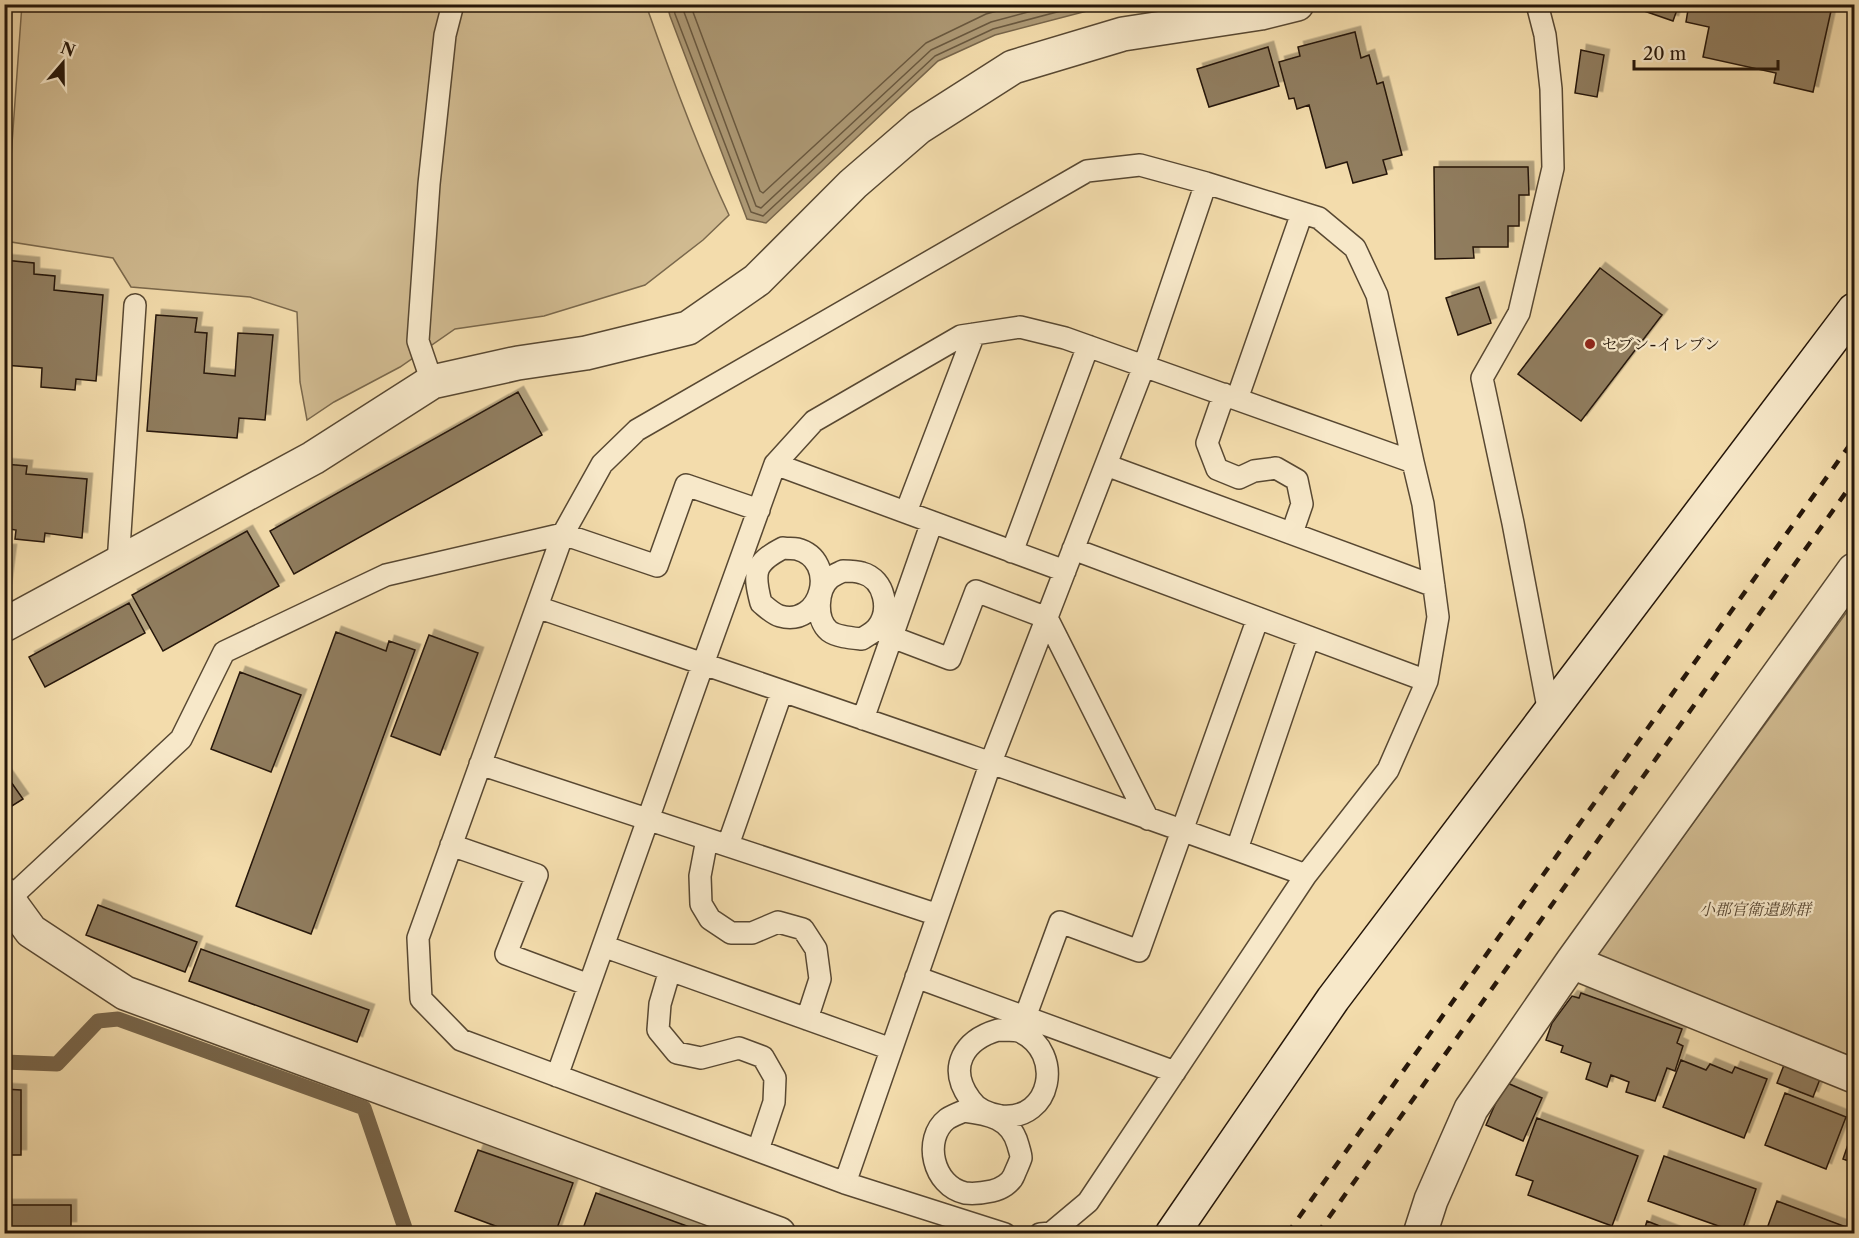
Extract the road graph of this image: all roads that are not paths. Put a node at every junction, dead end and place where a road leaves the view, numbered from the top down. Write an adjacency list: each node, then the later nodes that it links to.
1 (453, 4): 11 (lane)
2 (1297, 4): 11 (street)
3 (1538, 4): 38 (lane)
4 (1206, 183): 5 (lane); 10 (lane); 19 (lane)
5 (1302, 213): 12 (lane); 13 (lane)
6 (135, 304): 23 (lane)
7 (1854, 310): 38 (street)
8 (974, 334): 9 (lane); 14 (lane); 17 (lane)
9 (1088, 346): 10 (lane); 22 (lane)
10 (1144, 366): 12 (lane); 15 (lane)
11 (432, 382): 23 (street)
12 (1231, 397): 13 (lane); 20 (lane)
13 (1413, 462): 27 (lane)
14 (776, 464): 16 (lane); 17 (lane)
15 (1106, 465): 20 (lane); 21 (lane)
16 (759, 510): 19 (lane); 24 (lane)
17 (906, 512): 18 (lane)
18 (932, 522): 22 (lane); 33 (lane)
19 (563, 534): 29 (lane); 50 (lane)
20 (1292, 534): 27 (lane)
21 (1073, 549): 26 (lane); 31 (lane)
22 (1012, 552): 26 (lane)
23 (118, 564): 32 (street)
24 (749, 564): 28 (lane); 28 (lane); 35 (lane)
25 (1854, 570): 53 (street)
26 (1065, 571): 30 (lane)
27 (1434, 586): 36 (lane)
28 (821, 592): 33 (lane); 33 (lane)
29 (537, 607): 35 (lane); 41 (lane)
30 (1047, 618): 33 (lane); 40 (lane); 43 (lane)
31 (1258, 618): 34 (lane); 44 (lane)
32 (4, 625)
33 (890, 626): 39 (lane)
34 (1309, 637): 36 (lane); 48 (lane)
35 (703, 664): 37 (lane); 42 (lane)
36 (1427, 681): 49 (lane)
37 (782, 691): 39 (lane); 46 (lane)
38 (1549, 713): 71 (street)
39 (863, 719): 40 (lane)
40 (991, 762): 43 (lane); 51 (lane)
41 (480, 764): 42 (lane); 47 (lane)
42 (648, 819): 45 (lane); 52 (lane)
43 (1148, 819): 44 (lane)
44 (1183, 829): 48 (lane); 58 (lane)
45 (707, 838): 46 (lane); 57 (lane)
46 (728, 845): 51 (lane)
47 (451, 846): 56 (lane); 61 (lane)
48 (1237, 849): 49 (lane)
49 (1306, 874): 60 (lane)
50 (7, 897): 68 (street)
51 (938, 915): 55 (lane)
52 (603, 946): 54 (lane); 56 (lane)
53 (1572, 962): 62 (street); 72 (street)
54 (670, 970): 57 (lane); 64 (lane)
55 (916, 977): 58 (lane); 59 (lane)
56 (589, 985): 61 (lane)
57 (807, 1019): 59 (lane)
58 (1022, 1024): 60 (lane); 63 (lane); 63 (lane)
59 (891, 1049): 65 (lane)
60 (1175, 1072): 70 (lane)
61 (557, 1076): 64 (lane)
62 (1854, 1076)
63 (990, 1114): 66 (lane); 66 (lane)
64 (758, 1150): 65 (lane)
65 (845, 1183): 67 (lane)
66 (963, 1192): 67 (lane)
67 (955, 1218): 69 (lane)
68 (779, 1233)
69 (1005, 1233)
70 (1040, 1233)
71 (1172, 1233)
72 (1420, 1233)

